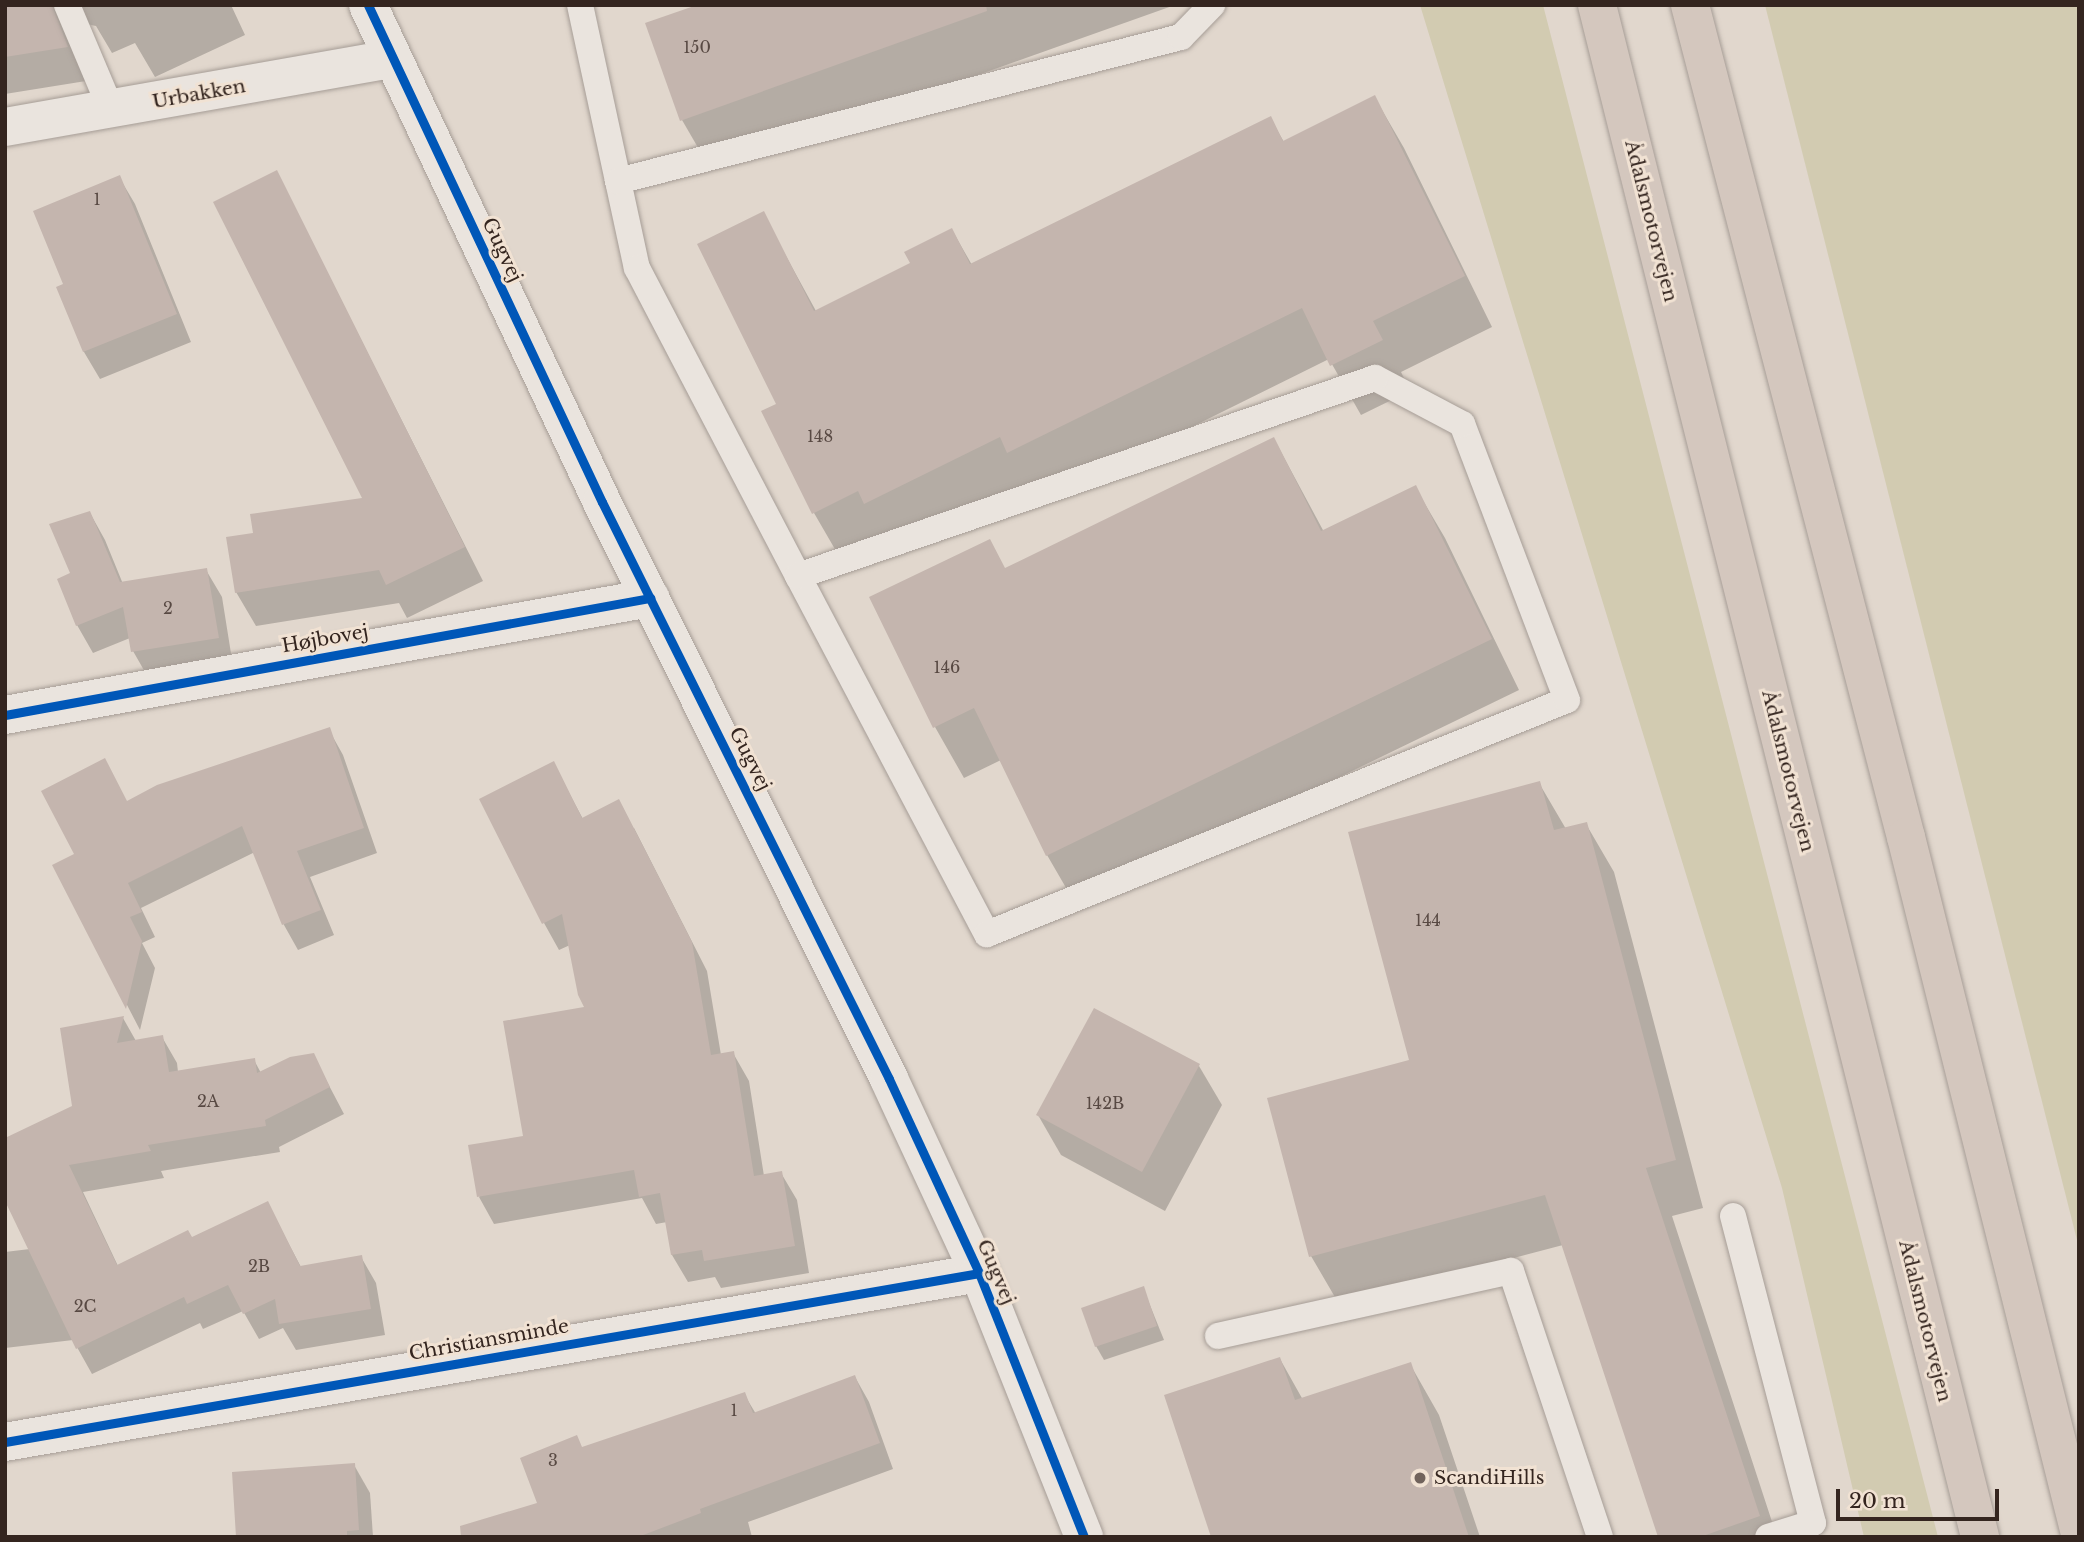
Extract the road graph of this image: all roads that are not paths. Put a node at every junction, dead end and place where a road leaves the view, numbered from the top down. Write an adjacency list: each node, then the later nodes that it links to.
1 (67, 5): 8 (lane)
2 (368, 5): 7 (street, Gugvej)
3 (580, 5): 10 (lane)
4 (1212, 5): 10 (lane)
5 (1597, 5): 22 (highway, Ådalsmotorvejen)
6 (1690, 5): 18 (highway)
7 (392, 59): 8 (street, Urbakken); 12 (street, Gugvej)
8 (111, 109): 9 (street, Urbakken)
9 (5, 127)
10 (618, 181): 11 (lane)
11 (799, 576): 11 (lane)
12 (650, 598): 13 (street, Højbovej); 15 (street, Gugvej)
13 (5, 715)
14 (1733, 1216): 21 (lane)
15 (979, 1273): 17 (street, Christiansminde); 19 (street, Gugvej)
16 (1218, 1336): 20 (lane)
17 (5, 1442)
18 (2079, 1530)
19 (1084, 1537)
20 (1600, 1537)
21 (1768, 1537)
22 (1980, 1537)

